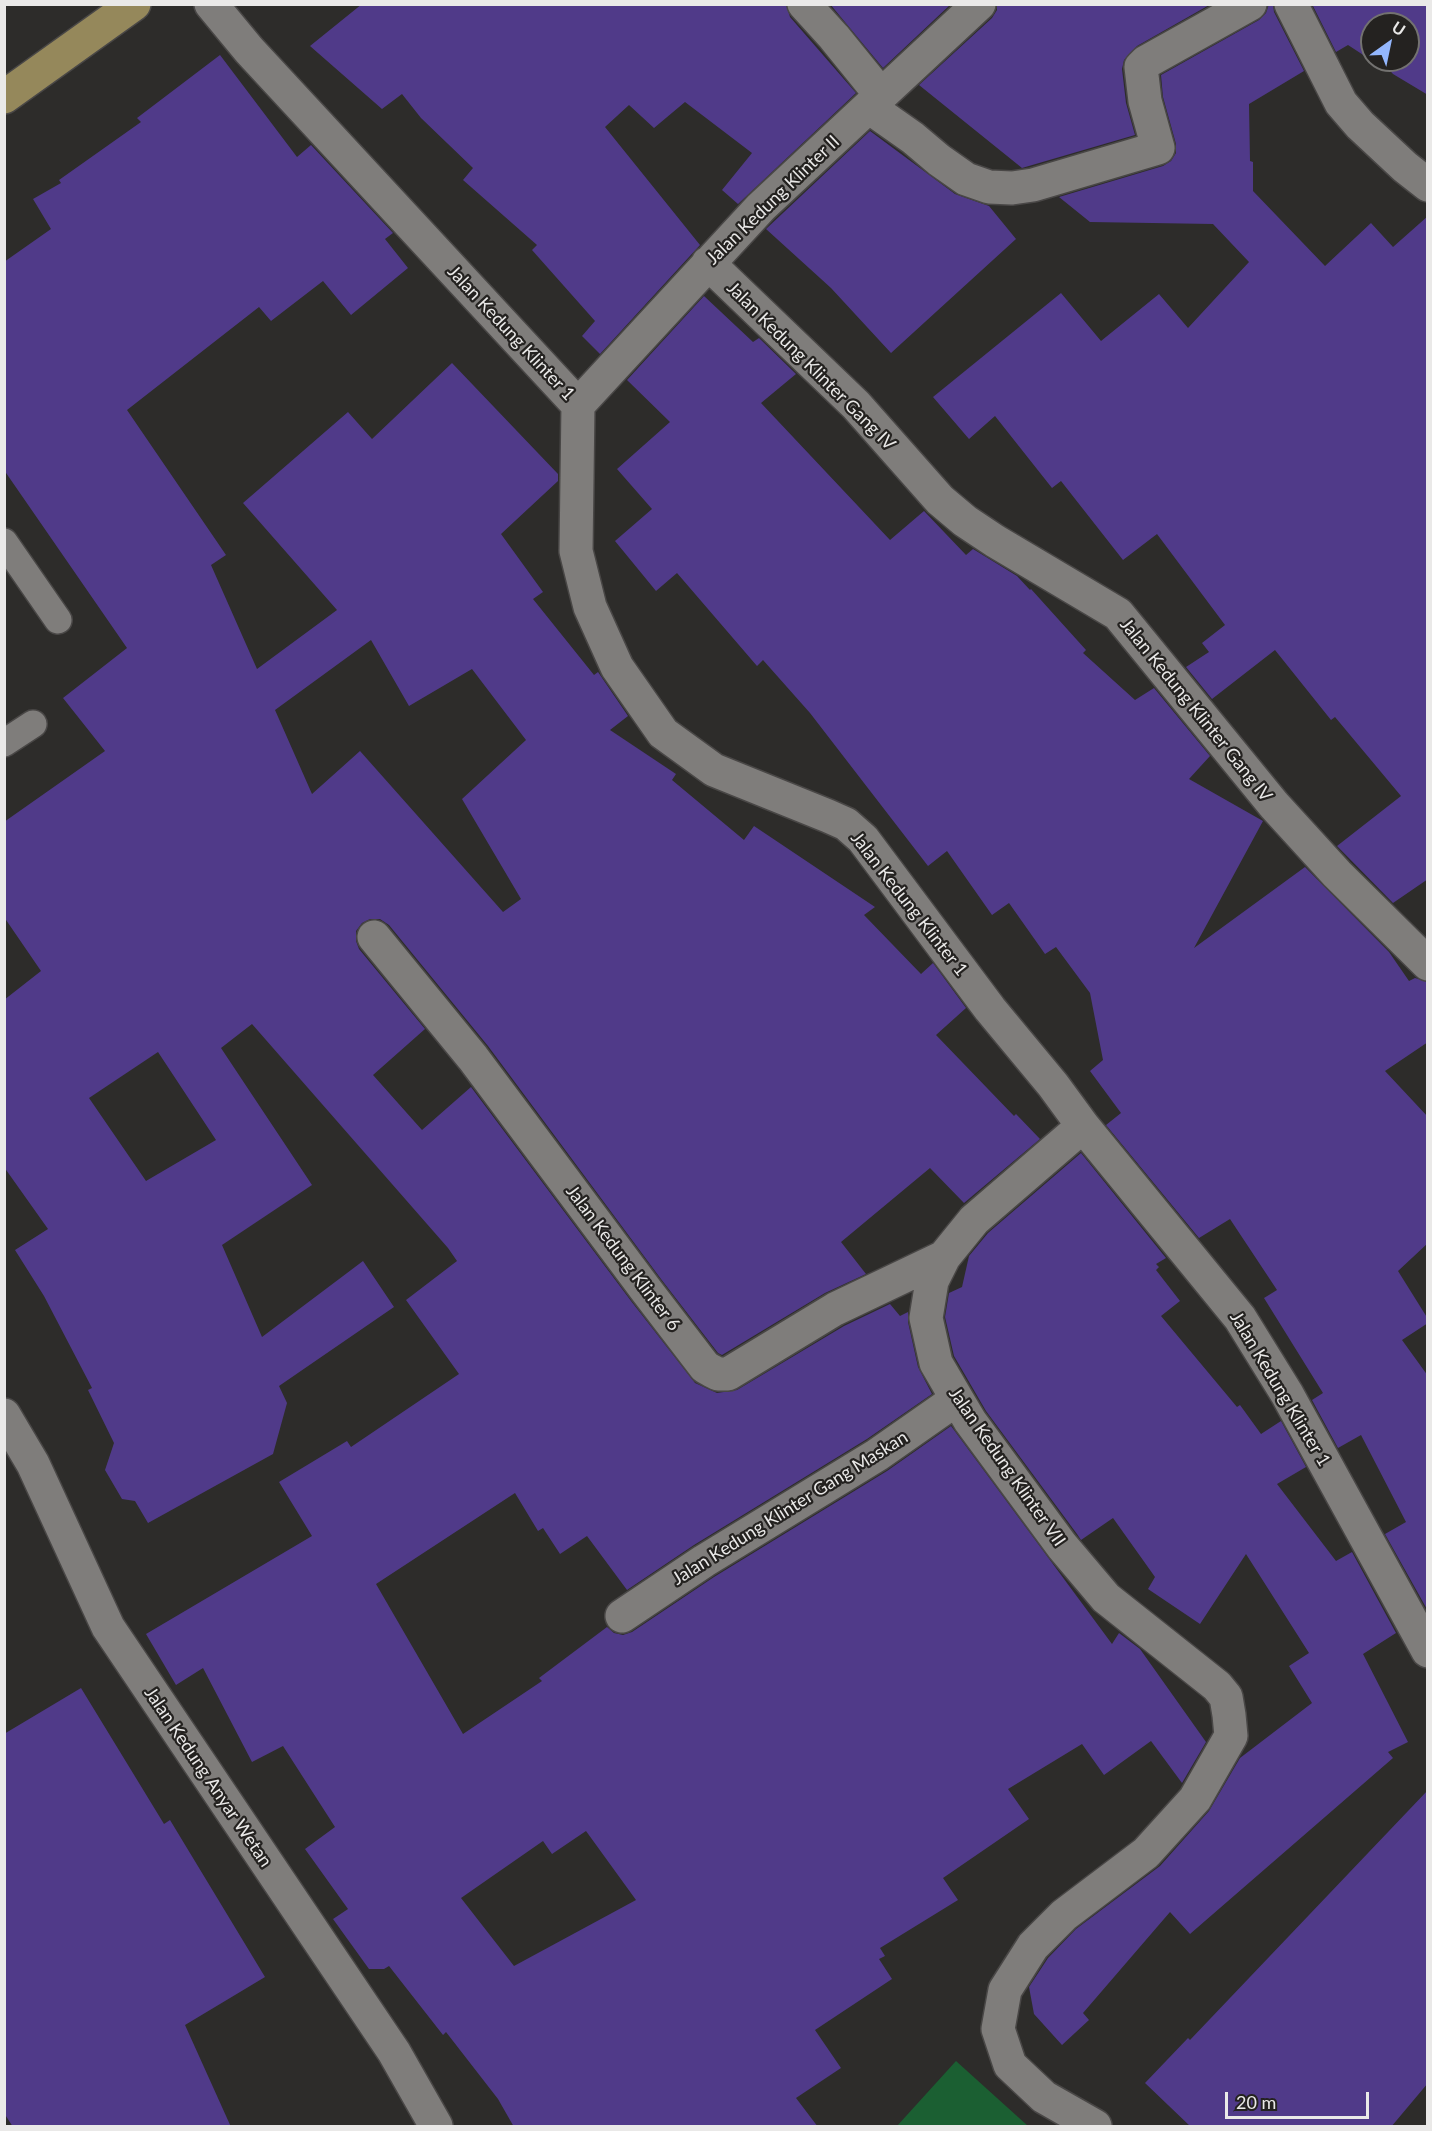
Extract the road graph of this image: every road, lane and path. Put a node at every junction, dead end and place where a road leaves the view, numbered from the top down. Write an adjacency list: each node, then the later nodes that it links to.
1 (134, 4): 7 (main road)
2 (210, 4): 11 (street, Jalan Kedung Klinter 1)
3 (804, 4): 8 (street)
4 (979, 4): 8 (street, Jalan Kedung Klinter II)
5 (1250, 4): 8 (street)
6 (1291, 4): 9 (street)
7 (4, 97)
8 (875, 101): 10 (street, Jalan Kedung Klinter II)
9 (1428, 185)
10 (708, 263): 11 (street, Jalan Kedung Klinter II); 17 (street, Jalan Kedung Klinter Gang IV)
11 (578, 405): 18 (street, Jalan Kedung Klinter 1)
12 (4, 542): 13 (lane)
13 (58, 620)
14 (33, 724): 15 (lane)
15 (4, 742)
16 (374, 937): 19 (street, Jalan Kedung Klinter 6)
17 (1428, 964)
18 (1083, 1126): 19 (street, Jalan Kedung Klinter VII); 23 (street, Jalan Kedung Klinter 1)
19 (944, 1257): 20 (street, Jalan Kedung Klinter VII)
20 (957, 1399): 22 (street, Jalan Kedung Klinter Gang Maskan); 25 (street, Jalan Kedung Klinter VII)
21 (4, 1415): 24 (street, Jalan Kedung Anyar Wetan)
22 (622, 1616)
23 (1428, 1651)
24 (436, 2127)
25 (1095, 2127)

